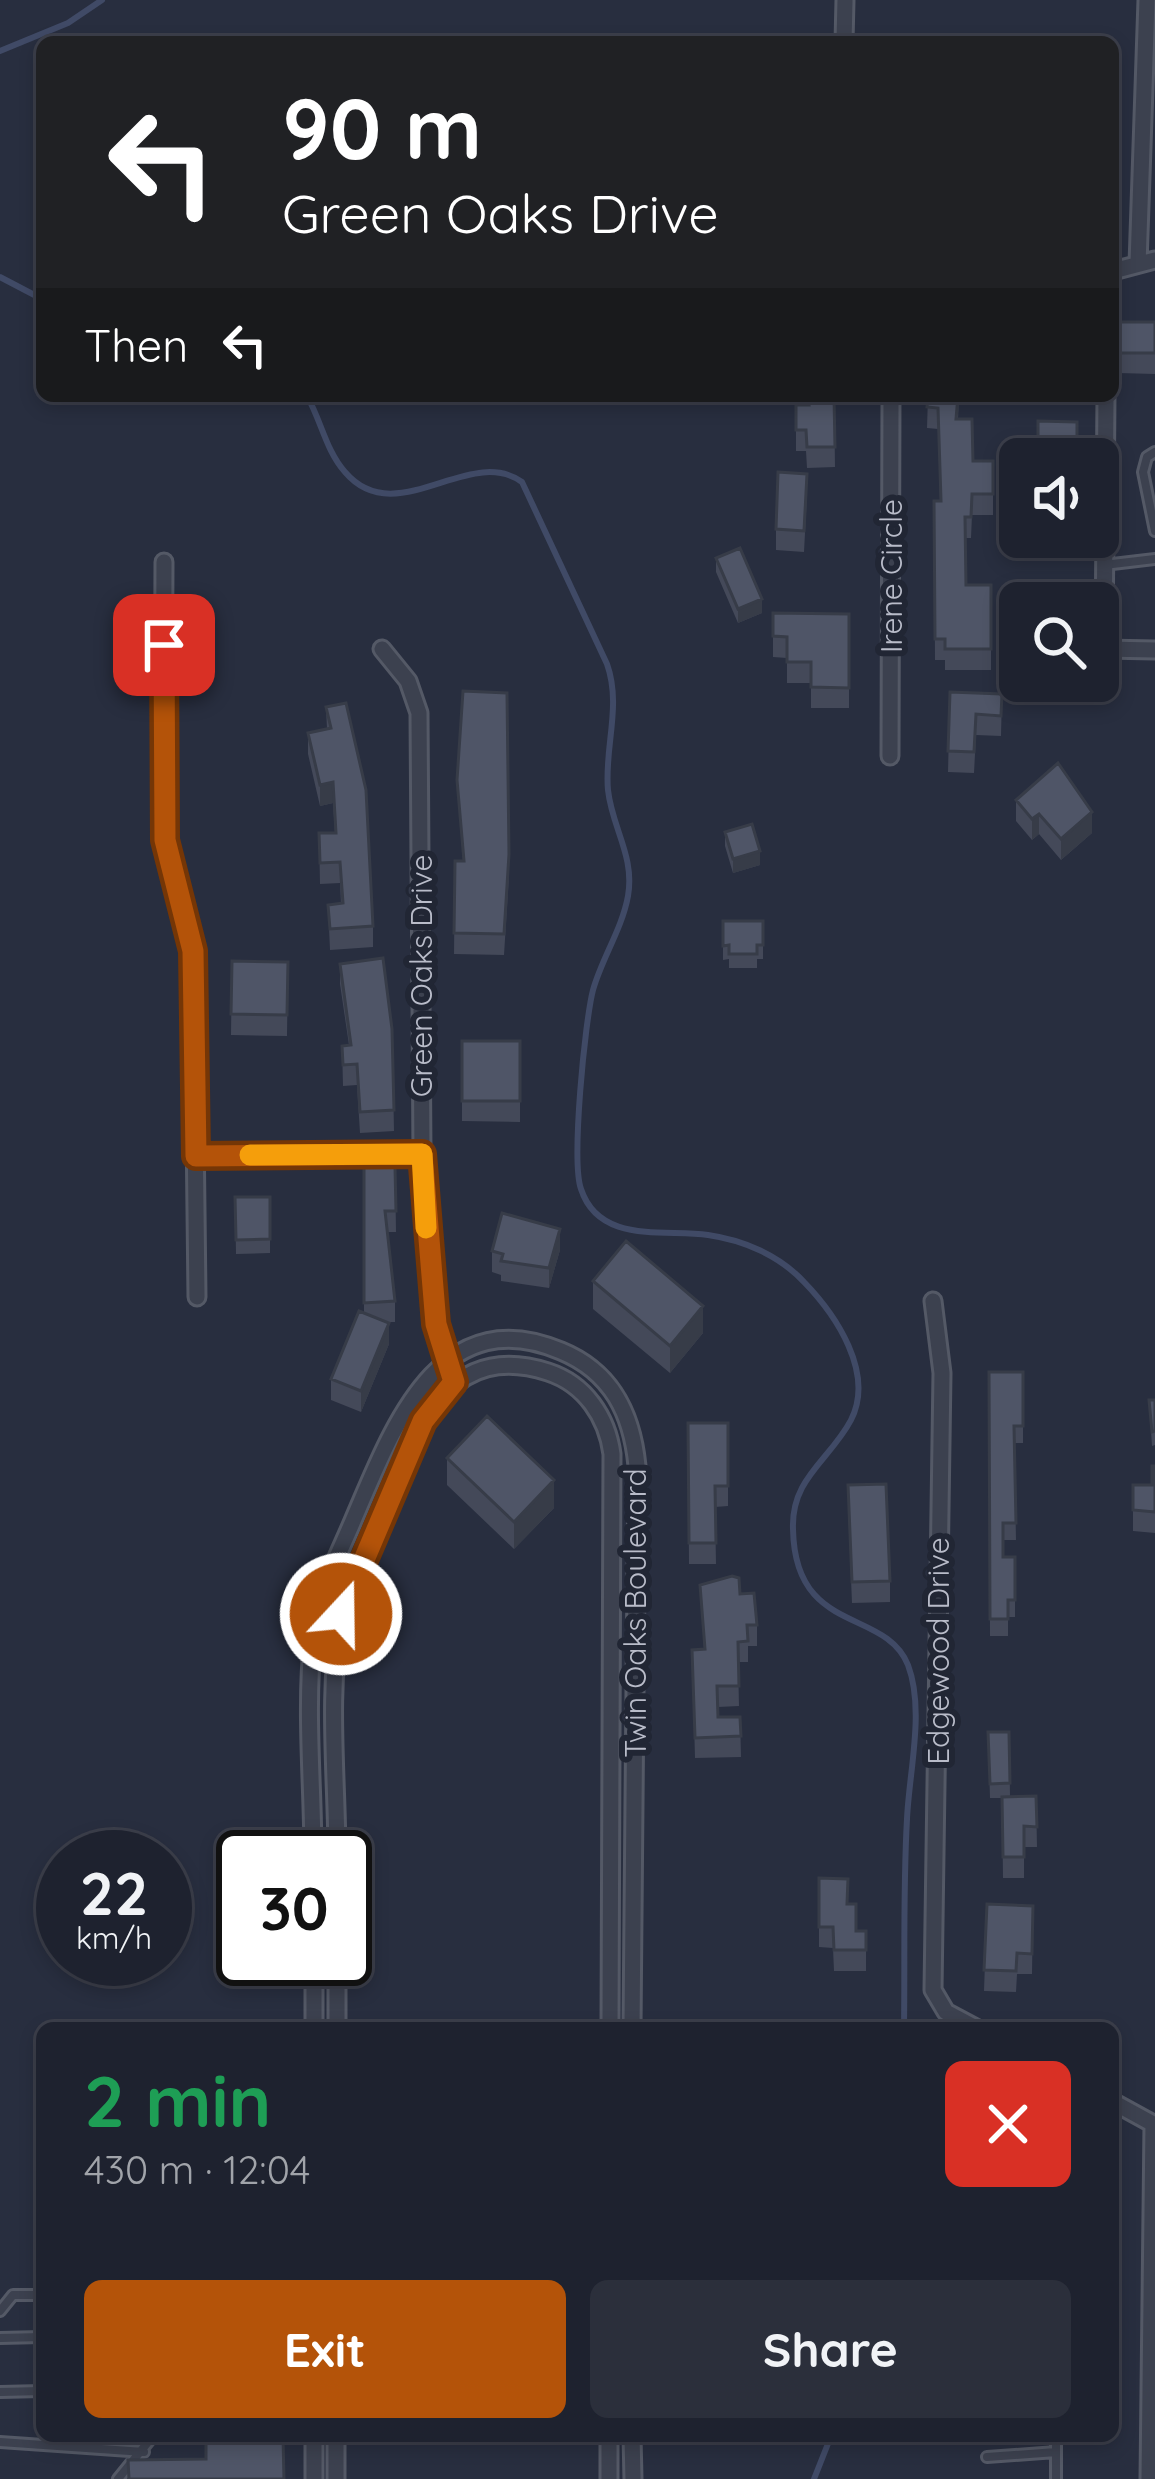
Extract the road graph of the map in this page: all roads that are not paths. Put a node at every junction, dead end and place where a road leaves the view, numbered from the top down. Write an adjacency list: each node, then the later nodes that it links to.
1 (845, 0): 3 (street)
2 (1147, 0): 4 (street)
3 (844, 36)
4 (1146, 262)
5 (891, 402): 14 (street, Irene Circle)
6 (1106, 402): 11 (street)
7 (1155, 452): 8 (lane)
8 (1155, 531)
9 (1155, 559): 11 (lane)
10 (164, 562): 16 (street)
11 (1104, 565): 13 (street)
12 (382, 650): 15 (street, Green Oaks Drive)
13 (1155, 650)
14 (890, 756)
15 (422, 1154): 16 (street); 19 (street, Green Oaks Drive)
16 (196, 1156): 17 (street)
17 (197, 1298)
18 (933, 1301): 29 (street, Edgewood Drive)
19 (446, 1363): 20 (street, Green Oaks Drive); 21 (street); 28 (street, Twin Oaks Boulevard)
20 (454, 1382): 22 (street); 27 (street, Twin Oaks Boulevard)
21 (313, 1830)
22 (337, 1830)
23 (314, 1986): 25 (street)
24 (337, 1986): 26 (street)
25 (314, 2022)
26 (337, 2022)
27 (610, 2022)
28 (632, 2022)
29 (967, 2022)
30 (1119, 2105): 31 (street)
31 (1154, 2124): 54 (street)
32 (36, 2295): 33 (lane)
33 (0, 2311)
34 (36, 2337): 35 (lane)
35 (0, 2338)
36 (36, 2391): 37 (lane)
37 (0, 2392)
38 (0, 2442): 45 (lane)
39 (150, 2442): 45 (lane)
40 (314, 2442): 49 (street)
41 (336, 2442): 50 (street)
42 (609, 2442): 51 (street)
43 (632, 2442): 52 (street)
44 (1056, 2442): 46 (lane)
45 (144, 2452): 48 (lane)
46 (1056, 2452): 47 (lane); 53 (lane)
47 (987, 2458)
48 (118, 2479)
49 (314, 2479)
50 (336, 2479)
51 (610, 2479)
52 (633, 2479)
53 (1057, 2479)
54 (1149, 2479)

